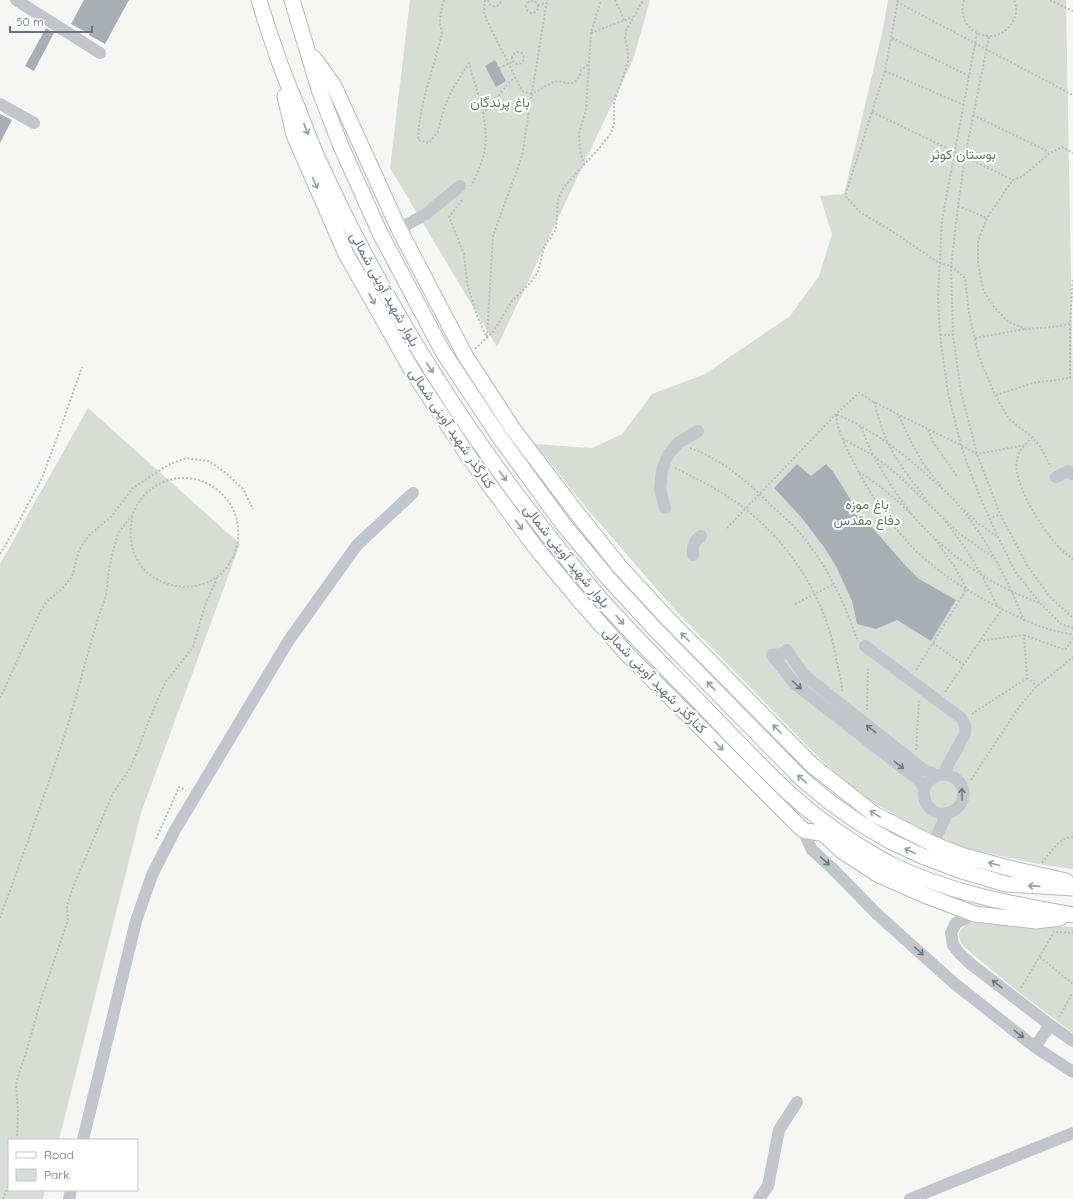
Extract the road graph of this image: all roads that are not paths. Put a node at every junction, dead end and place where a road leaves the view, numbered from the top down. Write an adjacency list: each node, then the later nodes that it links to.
1 (16, 0): 6 (street)
2 (259, 0): 5 (main road, بلوار شهید آوینی شمالی)
3 (292, 0): 4 (main road, بلوار شهید آوینی شمالی)
4 (306, 47): 10 (main road); 25 (main road, بلوار شهید آوینی شمالی, one-way to 4)
5 (276, 52): 22 (main road, کنارگذر شهید آوینی شمالی, one-way to 22); 27 (main road, بلوار شهید آوینی شمالی, one-way to 27)
6 (100, 53)
7 (0, 104): 8 (street)
8 (34, 123)
9 (465, 190): 10 (street)
10 (399, 229): 23 (main road, one-way to 10)
11 (698, 431): 15 (street)
12 (1073, 474): 13 (street)
13 (1056, 477)
14 (413, 493): 34 (street)
15 (665, 508)
16 (701, 536): 17 (street)
17 (693, 555)
18 (865, 646): 19 (street)
19 (940, 775): 20 (street); 20 (street, one-way to 20); 21 (street, one-way to 19)
20 (924, 789): 21 (street)
21 (947, 814): 23 (street)
22 (803, 830): 26 (main road); 30 (street, one-way to 30)
23 (933, 844): 24 (main road, one-way to 23)
24 (1073, 882)
25 (1073, 888)
26 (975, 914): 27 (main road); 28 (street, one-way to 26)
27 (1073, 916)
28 (1050, 1025): 29 (street); 30 (street)
29 (1073, 1041)
30 (1035, 1047): 31 (street)
31 (1073, 1072)
32 (797, 1102): 35 (street)
33 (1073, 1134): 36 (street)
34 (83, 1139)
35 (759, 1199)
36 (910, 1199)

